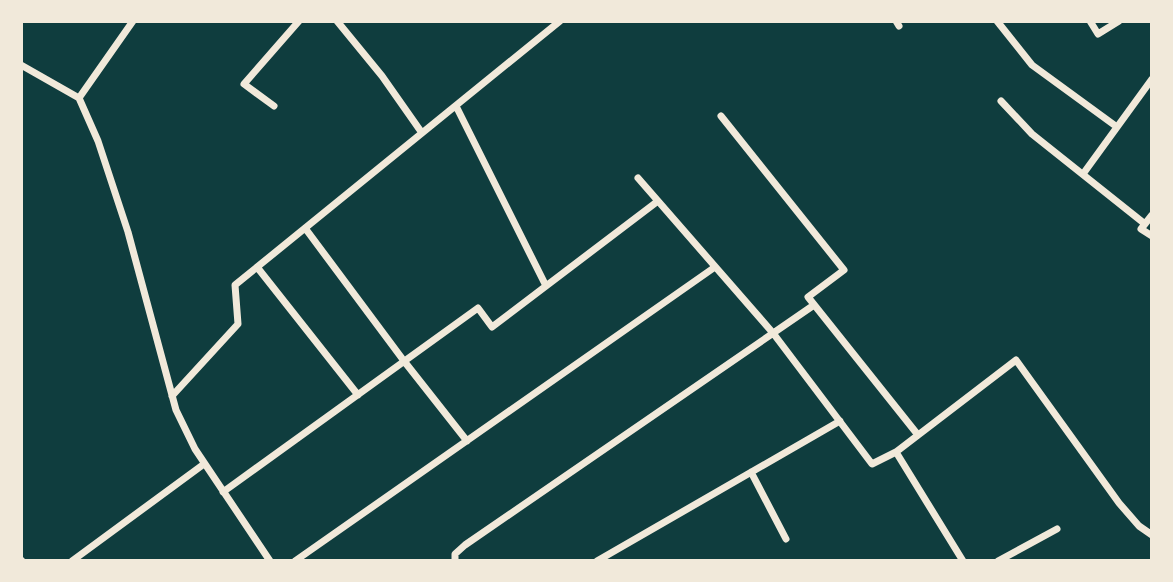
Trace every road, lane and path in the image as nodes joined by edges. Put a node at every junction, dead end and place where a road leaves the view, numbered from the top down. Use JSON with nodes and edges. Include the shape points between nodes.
{"nodes":[{"id":1,"x":133,"y":21,"type":"edge"},
{"id":2,"x":299,"y":21,"type":"edge"},
{"id":3,"x":337,"y":21,"type":"edge"},
{"id":4,"x":560,"y":21,"type":"edge"},
{"id":5,"x":997,"y":21,"type":"edge"},
{"id":6,"x":1090,"y":21,"type":"edge"},
{"id":7,"x":1119,"y":21,"type":"edge"},
{"id":8,"x":21,"y":65,"type":"edge"},
{"id":9,"x":1152,"y":79,"type":"edge"},
{"id":10,"x":79,"y":98,"type":"junction"},
{"id":11,"x":1001,"y":101,"type":"dead end"},
{"id":12,"x":274,"y":106,"type":"dead end"},
{"id":13,"x":456,"y":106,"type":"junction"},
{"id":14,"x":721,"y":116,"type":"dead end"},
{"id":15,"x":1117,"y":127,"type":"junction"},
{"id":16,"x":422,"y":133,"type":"junction"},
{"id":17,"x":1083,"y":174,"type":"junction"},
{"id":18,"x":638,"y":178,"type":"dead end"},
{"id":19,"x":658,"y":201,"type":"junction"},
{"id":20,"x":1152,"y":215,"type":"edge"},
{"id":21,"x":1145,"y":223,"type":"junction"},
{"id":22,"x":305,"y":228,"type":"junction"},
{"id":23,"x":1152,"y":236,"type":"edge"},
{"id":24,"x":257,"y":267,"type":"junction"},
{"id":25,"x":715,"y":267,"type":"junction"},
{"id":26,"x":546,"y":286,"type":"junction"},
{"id":27,"x":814,"y":304,"type":"junction"},
{"id":28,"x":773,"y":333,"type":"junction"},
{"id":29,"x":404,"y":361,"type":"junction"},
{"id":30,"x":358,"y":395,"type":"junction"},
{"id":31,"x":172,"y":396,"type":"junction"},
{"id":32,"x":840,"y":421,"type":"junction"},
{"id":33,"x":918,"y":435,"type":"junction"},
{"id":34,"x":467,"y":441,"type":"junction"},
{"id":35,"x":896,"y":452,"type":"junction"},
{"id":36,"x":204,"y":464,"type":"junction"},
{"id":37,"x":751,"y":472,"type":"junction"},
{"id":38,"x":223,"y":492,"type":"junction"},
{"id":39,"x":1057,"y":529,"type":"dead end"},
{"id":40,"x":1152,"y":535,"type":"edge"},
{"id":41,"x":786,"y":538,"type":"dead end"},
{"id":42,"x":81,"y":553,"type":"junction"},
{"id":43,"x":72,"y":561,"type":"edge"},
{"id":44,"x":86,"y":561,"type":"edge"},
{"id":45,"x":270,"y":561,"type":"edge"},
{"id":46,"x":295,"y":561,"type":"edge"},
{"id":47,"x":455,"y":561,"type":"edge"},
{"id":48,"x":597,"y":561,"type":"edge"},
{"id":49,"x":963,"y":561,"type":"edge"},
{"id":50,"x":998,"y":561,"type":"edge"}],
"edges":[{"from":1,"to":10,"type":"street"},
{"from":2,"to":12,"type":"street","via":[[244,84]]},
{"from":3,"to":16,"type":"street"},
{"from":4,"to":13,"type":"street"},
{"from":5,"to":15,"type":"street","via":[[1032,65]]},
{"from":6,"to":7,"type":"street","via":[[1098,34]]},
{"from":8,"to":10,"type":"street"},
{"from":9,"to":15,"type":"street"},
{"from":10,"to":31,"type":"street","via":[[128,232]]},
{"from":11,"to":17,"type":"street","via":[[1032,134]]},
{"from":13,"to":16,"type":"street"},
{"from":13,"to":26,"type":"street"},
{"from":14,"to":27,"type":"street","via":[[844,270],[808,297]]},
{"from":15,"to":17,"type":"street"},
{"from":16,"to":22,"type":"street"},
{"from":17,"to":21,"type":"street"},
{"from":18,"to":19,"type":"street"},
{"from":19,"to":25,"type":"street"},
{"from":19,"to":26,"type":"street"},
{"from":20,"to":21,"type":"street"},
{"from":21,"to":23,"type":"street","via":[[1141,229]]},
{"from":22,"to":24,"type":"street"},
{"from":22,"to":29,"type":"street"},
{"from":24,"to":30,"type":"street"},
{"from":24,"to":31,"type":"street","via":[[235,285],[238,324]]},
{"from":25,"to":28,"type":"street"},
{"from":25,"to":34,"type":"street"},
{"from":26,"to":29,"type":"street","via":[[492,327],[478,308]]},
{"from":27,"to":28,"type":"street"},
{"from":27,"to":33,"type":"street"},
{"from":28,"to":32,"type":"street"},
{"from":28,"to":47,"type":"street","via":[[465,545],[454,554]]},
{"from":29,"to":30,"type":"street"},
{"from":29,"to":34,"type":"street"},
{"from":30,"to":38,"type":"street"},
{"from":31,"to":36,"type":"street"},
{"from":32,"to":35,"type":"street","via":[[872,464]]},
{"from":32,"to":37,"type":"street"},
{"from":33,"to":35,"type":"street"},
{"from":33,"to":40,"type":"street","via":[[1016,360],[1119,503]]},
{"from":34,"to":46,"type":"street"},
{"from":35,"to":49,"type":"street"},
{"from":36,"to":38,"type":"street"},
{"from":36,"to":42,"type":"street"},
{"from":37,"to":41,"type":"street"},
{"from":37,"to":48,"type":"street"},
{"from":38,"to":45,"type":"street"},
{"from":39,"to":50,"type":"street"},
{"from":42,"to":43,"type":"street"},
{"from":42,"to":44,"type":"street"}]}
